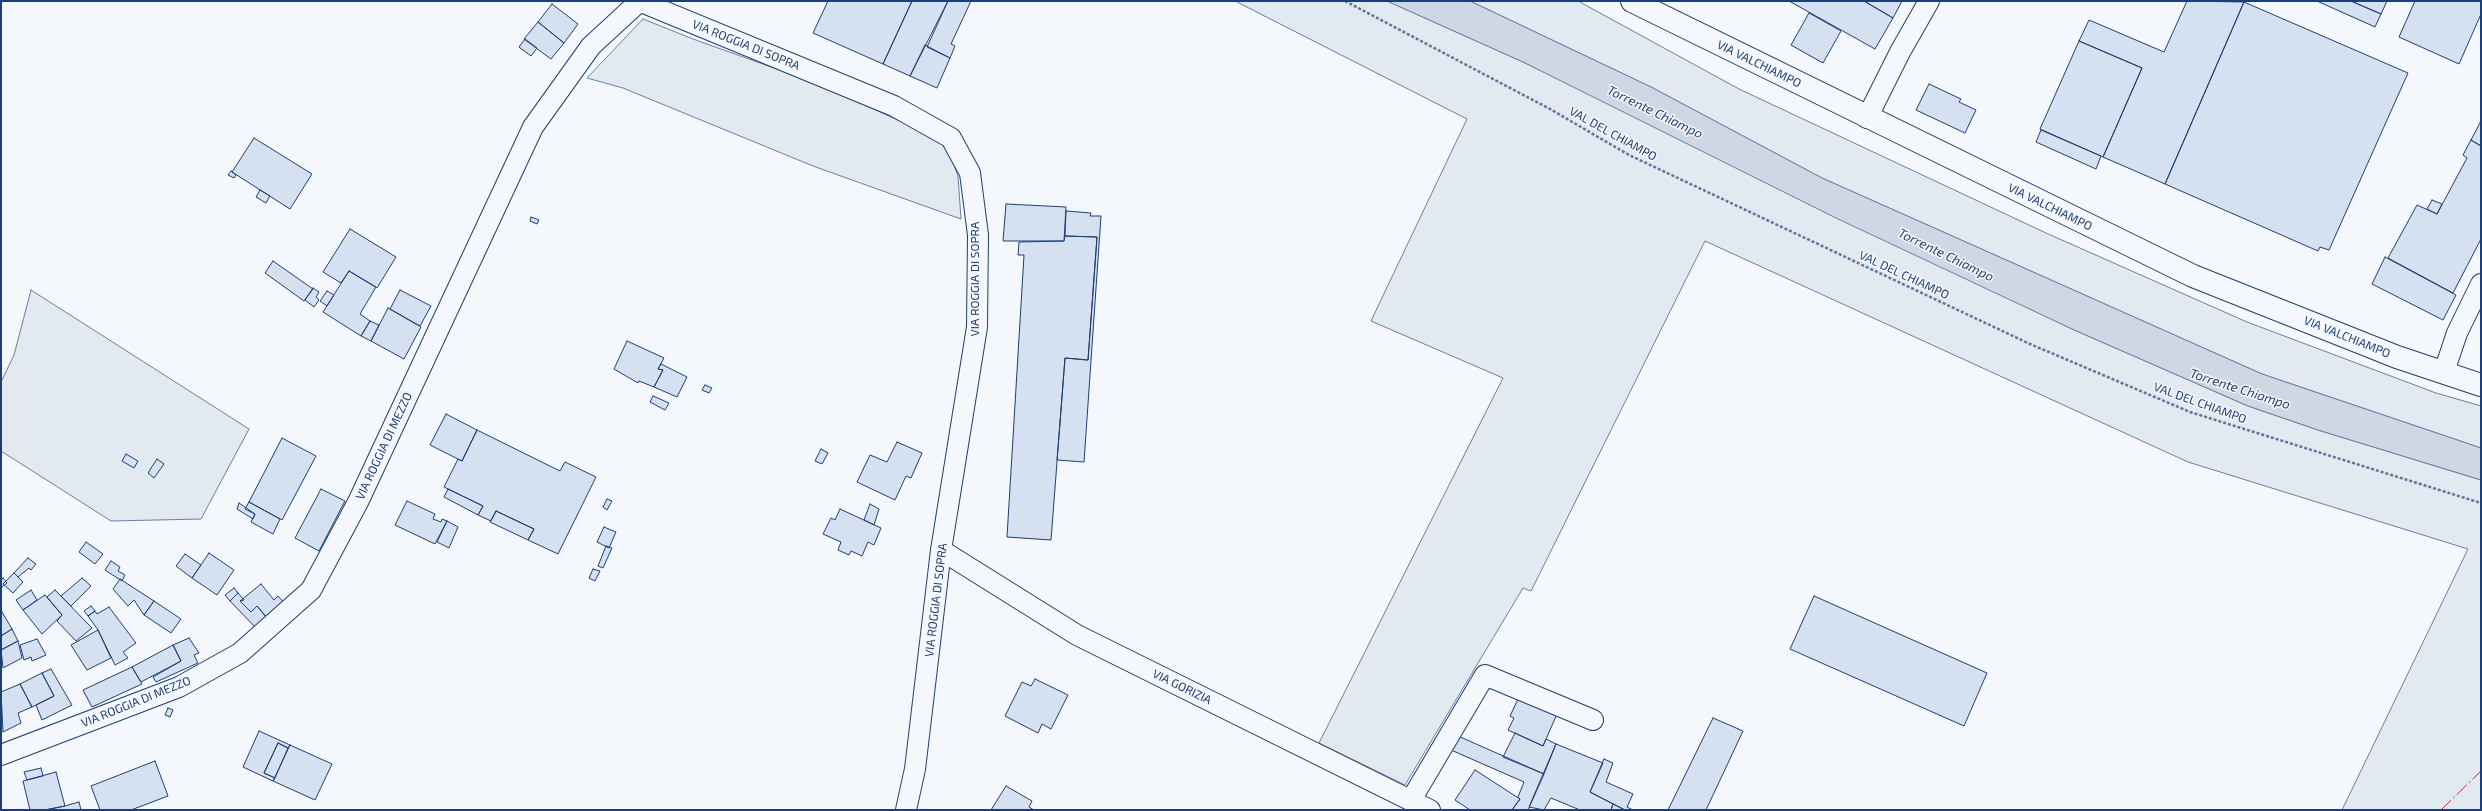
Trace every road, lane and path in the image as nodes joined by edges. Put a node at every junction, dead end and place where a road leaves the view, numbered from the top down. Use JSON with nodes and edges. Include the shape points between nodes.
{"nodes":[{"id":1,"x":639,"y":1,"type":"edge"},
{"id":2,"x":1345,"y":1,"type":"edge"},
{"id":3,"x":1632,"y":1,"type":"edge"},
{"id":4,"x":1929,"y":1,"type":"edge"},
{"id":5,"x":1867,"y":118,"type":"junction"},
{"id":6,"x":2481,"y":284,"type":"edge"},
{"id":7,"x":2444,"y":372,"type":"junction"},
{"id":8,"x":2481,"y":384,"type":"edge"},
{"id":9,"x":2481,"y":503,"type":"edge"},
{"id":10,"x":941,"y":550,"type":"junction"},
{"id":11,"x":1593,"y":720,"type":"dead end"},
{"id":12,"x":1,"y":755,"type":"edge"},
{"id":13,"x":1411,"y":800,"type":"junction"},
{"id":14,"x":906,"y":810,"type":"edge"},
{"id":15,"x":1430,"y":810,"type":"edge"}],
"edges":[{"from":1,"to":10,"type":"street","name":"VIA ROGGIA DI SOPRA","via":[[894,106],[951,138],[970,173],[978,236],[978,327]]},
{"from":1,"to":12,"type":"street","name":"VIA ROGGIA DI MEZZO","via":[[591,46],[534,127],[358,502],[311,590],[240,653],[179,687]]},
{"from":2,"to":9,"type":"path","name":"VAL DEL CHIAMPO","via":[[1550,109],[1629,155],[2030,344],[2190,412]]},
{"from":3,"to":5,"type":"main road","name":"VIA VALCHIAMPO"},
{"from":4,"to":5,"type":"street"},
{"from":5,"to":7,"type":"main road","name":"VIA VALCHIAMPO","via":[[2193,276],[2390,354]]},
{"from":6,"to":7,"type":"street","via":[[2457,333]]},
{"from":7,"to":8,"type":"main road","name":"VIA VALCHIAMPO"},
{"from":10,"to":13,"type":"street","name":"VIA GORIZIA","via":[[1077,635]]},
{"from":10,"to":14,"type":"street","name":"VIA ROGGIA DI SOPRA","via":[[915,769]]},
{"from":11,"to":13,"type":"street","via":[[1485,675]]},
{"from":13,"to":15,"type":"street","name":"VIA GORIZIA"}]}
